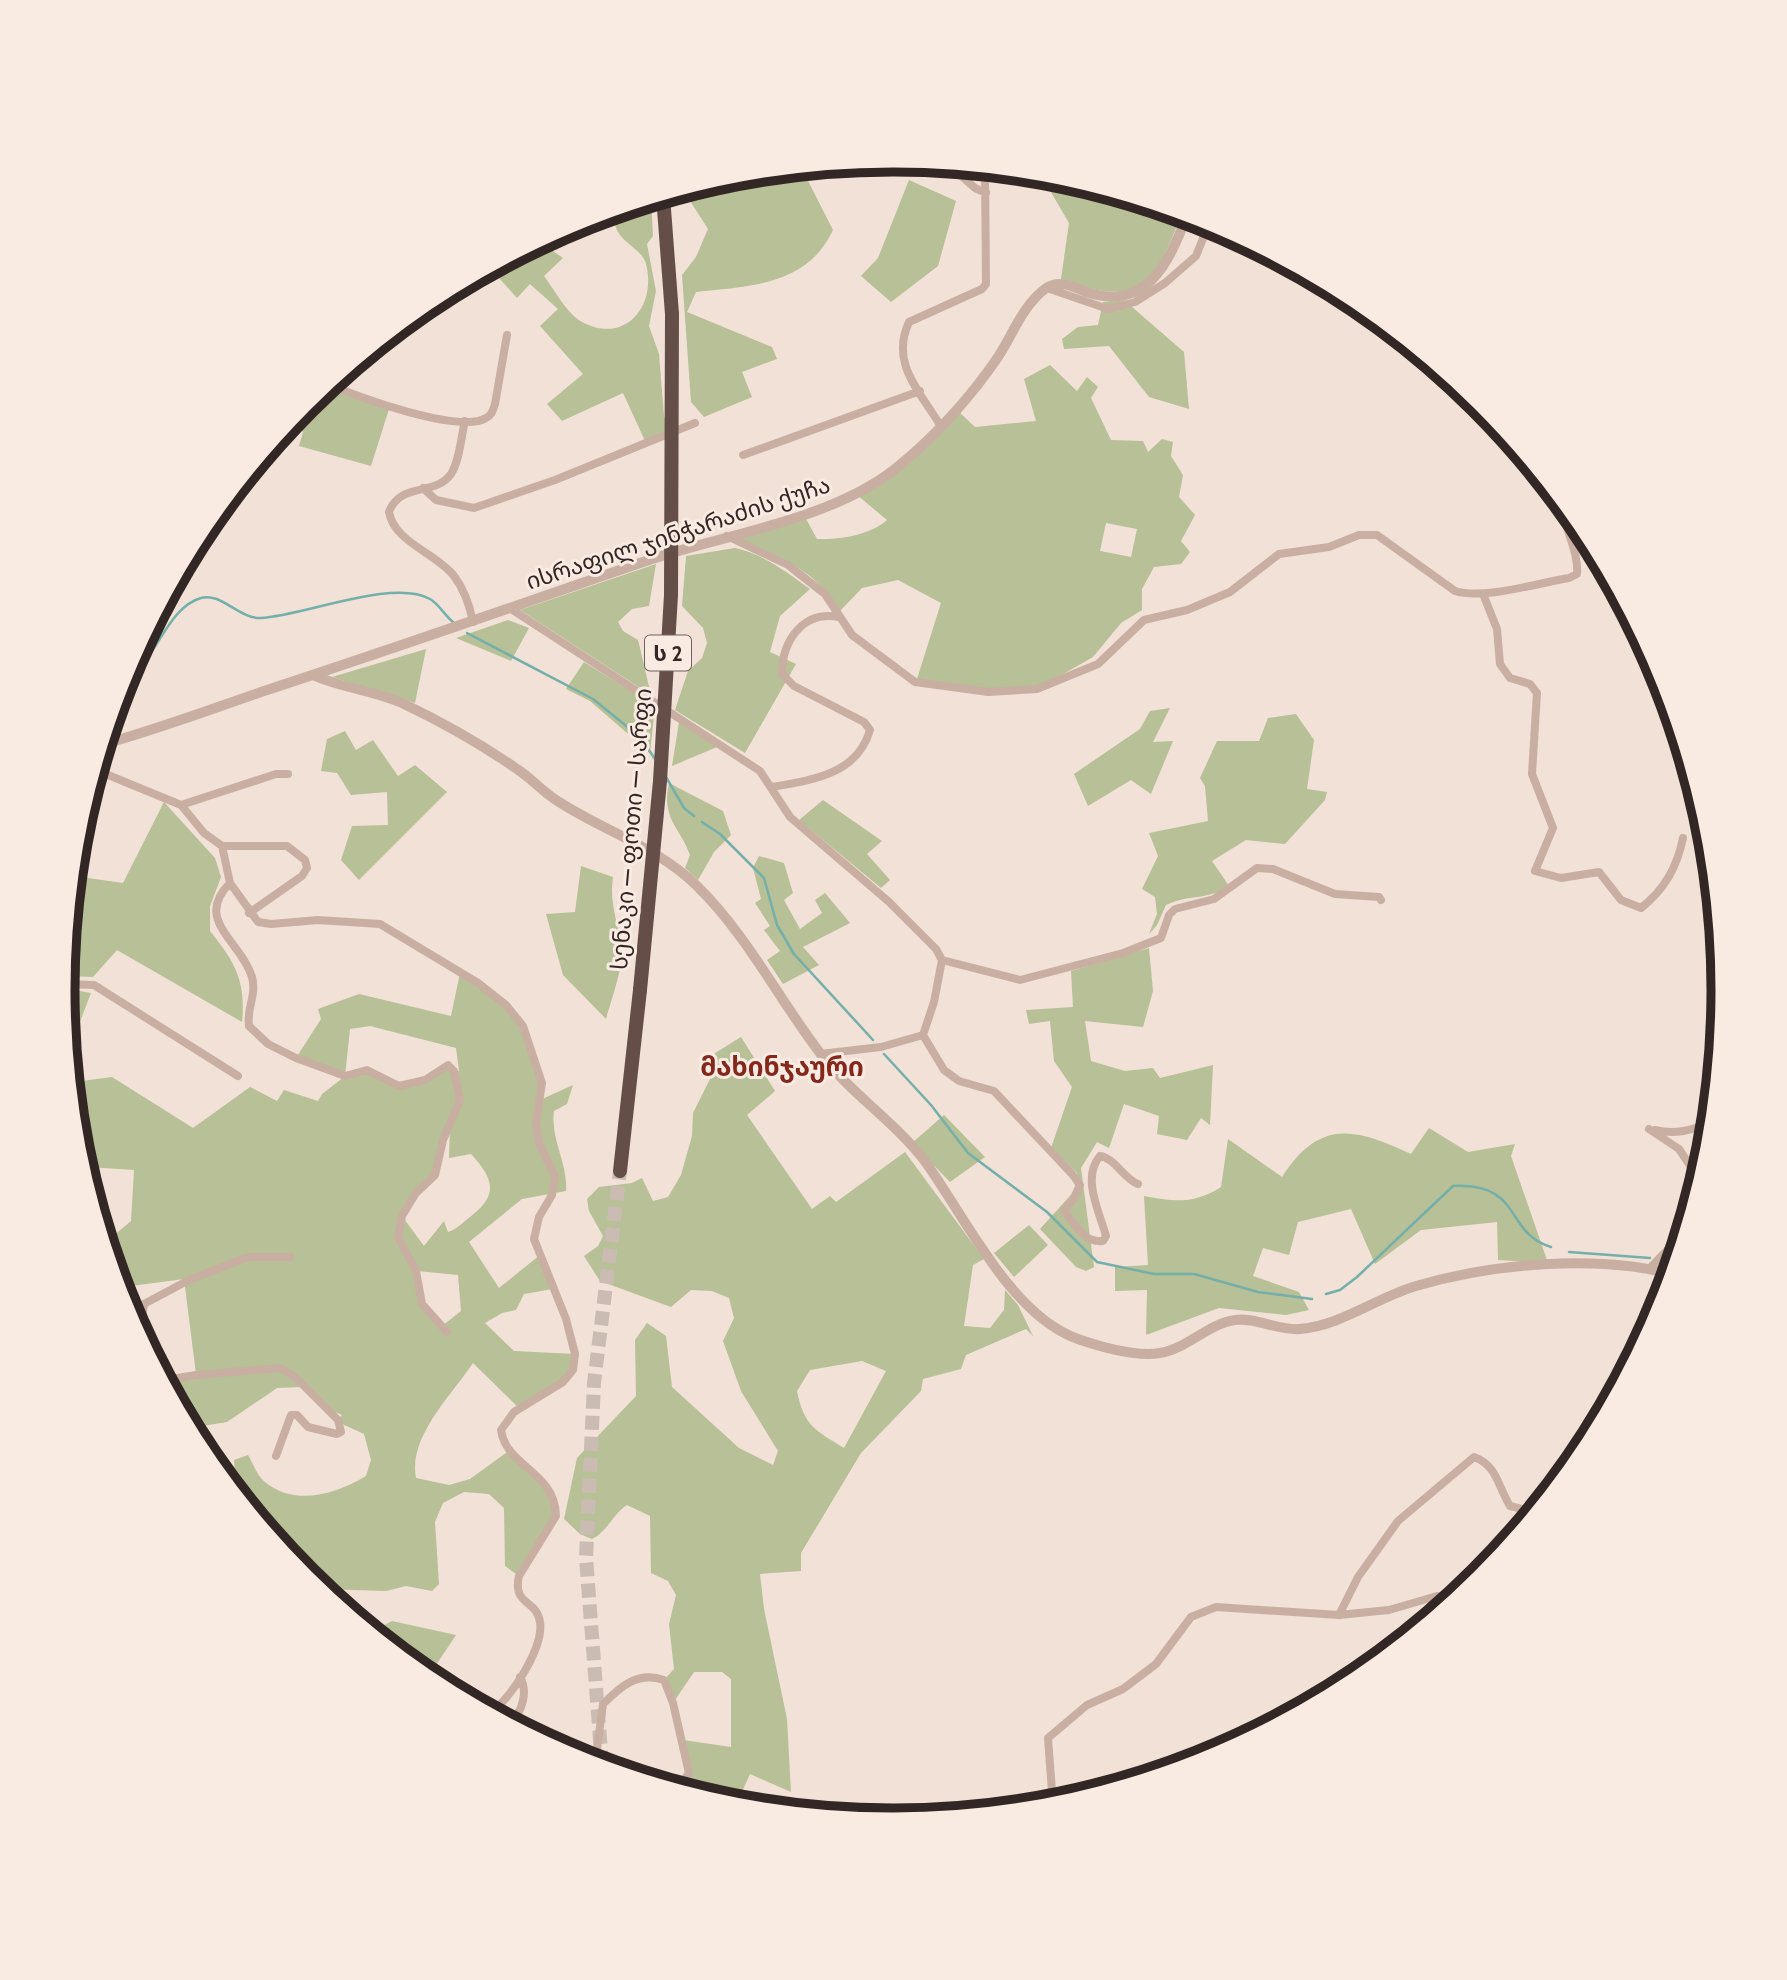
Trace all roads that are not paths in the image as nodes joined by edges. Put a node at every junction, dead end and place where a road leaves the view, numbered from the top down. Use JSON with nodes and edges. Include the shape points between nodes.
{"nodes":[{"id":1,"x":963,"y":175,"type":"edge"},
{"id":2,"x":985,"y":178,"type":"edge"},
{"id":3,"x":986,"y":193,"type":"junction"},
{"id":4,"x":664,"y":205,"type":"edge"},
{"id":5,"x":1183,"y":225,"type":"edge"},
{"id":6,"x":1205,"y":233,"type":"edge"},
{"id":7,"x":1047,"y":288,"type":"junction"},
{"id":8,"x":507,"y":335,"type":"dead end"},
{"id":9,"x":340,"y":388,"type":"edge"},
{"id":10,"x":920,"y":391,"type":"junction"},
{"id":11,"x":465,"y":421,"type":"junction"},
{"id":12,"x":695,"y":424,"type":"dead end"},
{"id":13,"x":940,"y":425,"type":"junction"},
{"id":14,"x":743,"y":455,"type":"dead end"},
{"id":15,"x":423,"y":488,"type":"junction"},
{"id":16,"x":1563,"y":520,"type":"edge"},
{"id":17,"x":727,"y":536,"type":"junction"},
{"id":18,"x":1483,"y":594,"type":"junction"},
{"id":19,"x":510,"y":609,"type":"junction"},
{"id":20,"x":839,"y":617,"type":"junction"},
{"id":21,"x":473,"y":622,"type":"junction"},
{"id":22,"x":315,"y":676,"type":"junction"},
{"id":23,"x":115,"y":741,"type":"edge"},
{"id":24,"x":104,"y":773,"type":"edge"},
{"id":25,"x":288,"y":774,"type":"dead end"},
{"id":26,"x":772,"y":787,"type":"junction"},
{"id":27,"x":181,"y":805,"type":"junction"},
{"id":28,"x":1683,"y":838,"type":"dead end"},
{"id":29,"x":222,"y":846,"type":"junction"},
{"id":30,"x":230,"y":883,"type":"junction"},
{"id":31,"x":1381,"y":900,"type":"dead end"},
{"id":32,"x":249,"y":913,"type":"junction"},
{"id":33,"x":942,"y":960,"type":"junction"},
{"id":34,"x":75,"y":984,"type":"edge"},
{"id":35,"x":923,"y":1035,"type":"junction"},
{"id":36,"x":820,"y":1054,"type":"junction"},
{"id":37,"x":238,"y":1076,"type":"dead end"},
{"id":38,"x":1700,"y":1126,"type":"edge"},
{"id":39,"x":1692,"y":1168,"type":"edge"},
{"id":40,"x":620,"y":1171,"type":"tunnel mouth"},
{"id":41,"x":1138,"y":1184,"type":"dead end"},
{"id":42,"x":1670,"y":1247,"type":"edge"},
{"id":43,"x":290,"y":1257,"type":"dead end"},
{"id":44,"x":1649,"y":1269,"type":"junction"},
{"id":45,"x":1661,"y":1272,"type":"edge"},
{"id":46,"x":143,"y":1313,"type":"edge"},
{"id":47,"x":447,"y":1332,"type":"dead end"},
{"id":48,"x":174,"y":1378,"type":"edge"},
{"id":49,"x":276,"y":1456,"type":"dead end"},
{"id":50,"x":1525,"y":1510,"type":"edge"},
{"id":51,"x":1442,"y":1597,"type":"edge"},
{"id":52,"x":1339,"y":1615,"type":"junction"},
{"id":53,"x":520,"y":1678,"type":"junction"},
{"id":54,"x":498,"y":1706,"type":"edge"},
{"id":55,"x":517,"y":1716,"type":"edge"},
{"id":56,"x":595,"y":1752,"type":"edge"},
{"id":57,"x":684,"y":1780,"type":"edge"},
{"id":58,"x":1052,"y":1793,"type":"edge"}],
"edges":[{"from":1,"to":3,"type":"street"},
{"from":2,"to":3,"type":"street"},
{"from":3,"to":10,"type":"street","via":[[986,284],[909,322],[902,337],[901,358]]},
{"from":4,"to":40,"type":"highway","name":"სენაკი — ფოთი — სარფი","number":"ს 2","bridge":true,"via":[[672,314],[671,594],[660,781]]},
{"from":5,"to":7,"type":"street","via":[[1155,279],[1139,291],[1106,298],[1061,283]]},
{"from":6,"to":7,"type":"street","via":[[1196,256],[1135,302],[1108,309]]},
{"from":7,"to":13,"type":"street","name":"ისრაფილ ჯინჭარაძის ქუჩა","via":[[1034,299],[982,380]]},
{"from":8,"to":11,"type":"street","via":[[492,414],[484,420]]},
{"from":9,"to":11,"type":"street","via":[[435,419]]},
{"from":10,"to":13,"type":"street"},
{"from":10,"to":14,"type":"street"},
{"from":11,"to":15,"type":"street","via":[[451,474]]},
{"from":12,"to":15,"type":"street","via":[[474,509],[436,500]]},
{"from":13,"to":17,"type":"street","name":"ისრაფილ ჯინჭარაძის ქუჩა","via":[[894,470],[851,494],[816,510]]},
{"from":15,"to":21,"type":"street","via":[[392,504],[391,523],[455,577]]},
{"from":16,"to":18,"type":"street","via":[[1578,562],[1577,574]]},
{"from":17,"to":19,"type":"street","name":"ისრაფილ ჯინჭარაძის ქუჩა"},
{"from":17,"to":20,"type":"street","via":[[788,565],[825,594]]},
{"from":18,"to":20,"type":"street","via":[[1455,592],[1377,535],[1359,535],[1329,547],[1279,554],[1230,592],[1187,610],[1144,620],[1098,664],[1037,689],[988,692],[915,682],[852,635]]},
{"from":18,"to":28,"type":"street","via":[[1497,629],[1500,664],[1510,678],[1530,684],[1536,693],[1532,774],[1553,828],[1535,871],[1560,878],[1599,872],[1621,900],[1641,908],[1658,894],[1677,863]]},
{"from":19,"to":21,"type":"street","name":"ისრაფილ ჯინჭარაძის ქუჩა"},
{"from":19,"to":26,"type":"street","via":[[724,746],[760,771]]},
{"from":20,"to":26,"type":"street","via":[[799,626],[789,637],[782,674],[794,686],[864,722],[870,730],[867,739],[838,771]]},
{"from":21,"to":22,"type":"street","name":"ისრაფილ ჯინჭარაძის ქუჩა"},
{"from":22,"to":23,"type":"street","name":"ისრაფილ ჯინჭარაძის ქუჩა"},
{"from":22,"to":36,"type":"street","via":[[395,701],[440,721],[518,769],[555,799],[638,845],[694,883],[730,922]]},
{"from":24,"to":27,"type":"street"},
{"from":25,"to":27,"type":"street"},
{"from":26,"to":33,"type":"street","via":[[790,817],[888,901]]},
{"from":27,"to":29,"type":"street","via":[[204,833]]},
{"from":29,"to":30,"type":"street"},
{"from":29,"to":32,"type":"street","via":[[287,846],[305,860],[302,876]]},
{"from":30,"to":32,"type":"street"},
{"from":30,"to":47,"type":"street","via":[[214,911],[253,980],[249,1026],[268,1044],[345,1076],[367,1070],[399,1086],[425,1080],[448,1065],[454,1071],[460,1100],[435,1175],[416,1193],[402,1216],[398,1237],[416,1271],[422,1304]]},
{"from":31,"to":33,"type":"street","via":[[1335,894],[1273,869],[1257,868],[1214,899],[1175,909],[1161,938],[1123,953],[1020,980]]},
{"from":32,"to":53,"type":"street","via":[[258,922],[271,924],[318,920],[380,924],[478,984],[523,1026],[542,1083],[536,1123],[539,1143],[555,1177],[534,1239],[575,1354],[573,1370],[563,1382],[514,1412],[501,1430],[510,1450],[544,1482],[556,1510],[517,1585],[519,1597],[541,1620],[540,1634]]},
{"from":33,"to":35,"type":"street"},
{"from":34,"to":37,"type":"street","via":[[94,985]]},
{"from":35,"to":36,"type":"street","via":[[881,1047]]},
{"from":35,"to":41,"type":"street","via":[[944,1070],[959,1081],[993,1091],[1072,1174],[1080,1185],[1064,1211],[1082,1235],[1093,1242],[1106,1236],[1094,1207],[1094,1163],[1100,1156]]},
{"from":36,"to":44,"type":"street","via":[[922,1157],[992,1264],[1047,1324],[1077,1339],[1124,1351],[1161,1353],[1217,1324],[1240,1319],[1301,1329],[1416,1286],[1518,1266]]},
{"from":38,"to":39,"type":"street","via":[[1669,1133],[1649,1129],[1678,1149]]},
{"from":42,"to":44,"type":"street"},
{"from":43,"to":46,"type":"street","via":[[248,1257],[163,1293],[144,1304]]},
{"from":44,"to":45,"type":"street"},
{"from":48,"to":49,"type":"street","via":[[280,1368],[295,1377],[338,1420],[341,1432],[308,1427],[291,1415]]},
{"from":50,"to":52,"type":"street","via":[[1510,1506],[1486,1461],[1474,1457],[1398,1521],[1358,1577]]},
{"from":51,"to":52,"type":"street","via":[[1389,1610]]},
{"from":52,"to":58,"type":"street","via":[[1216,1607],[1191,1617],[1156,1664],[1124,1689],[1087,1705],[1048,1738]]},
{"from":53,"to":54,"type":"street","via":[[511,1696]]},
{"from":53,"to":55,"type":"street","via":[[524,1698]]},
{"from":56,"to":57,"type":"street","via":[[603,1704],[632,1680],[651,1675],[664,1680],[683,1740],[690,1773]]}]}
